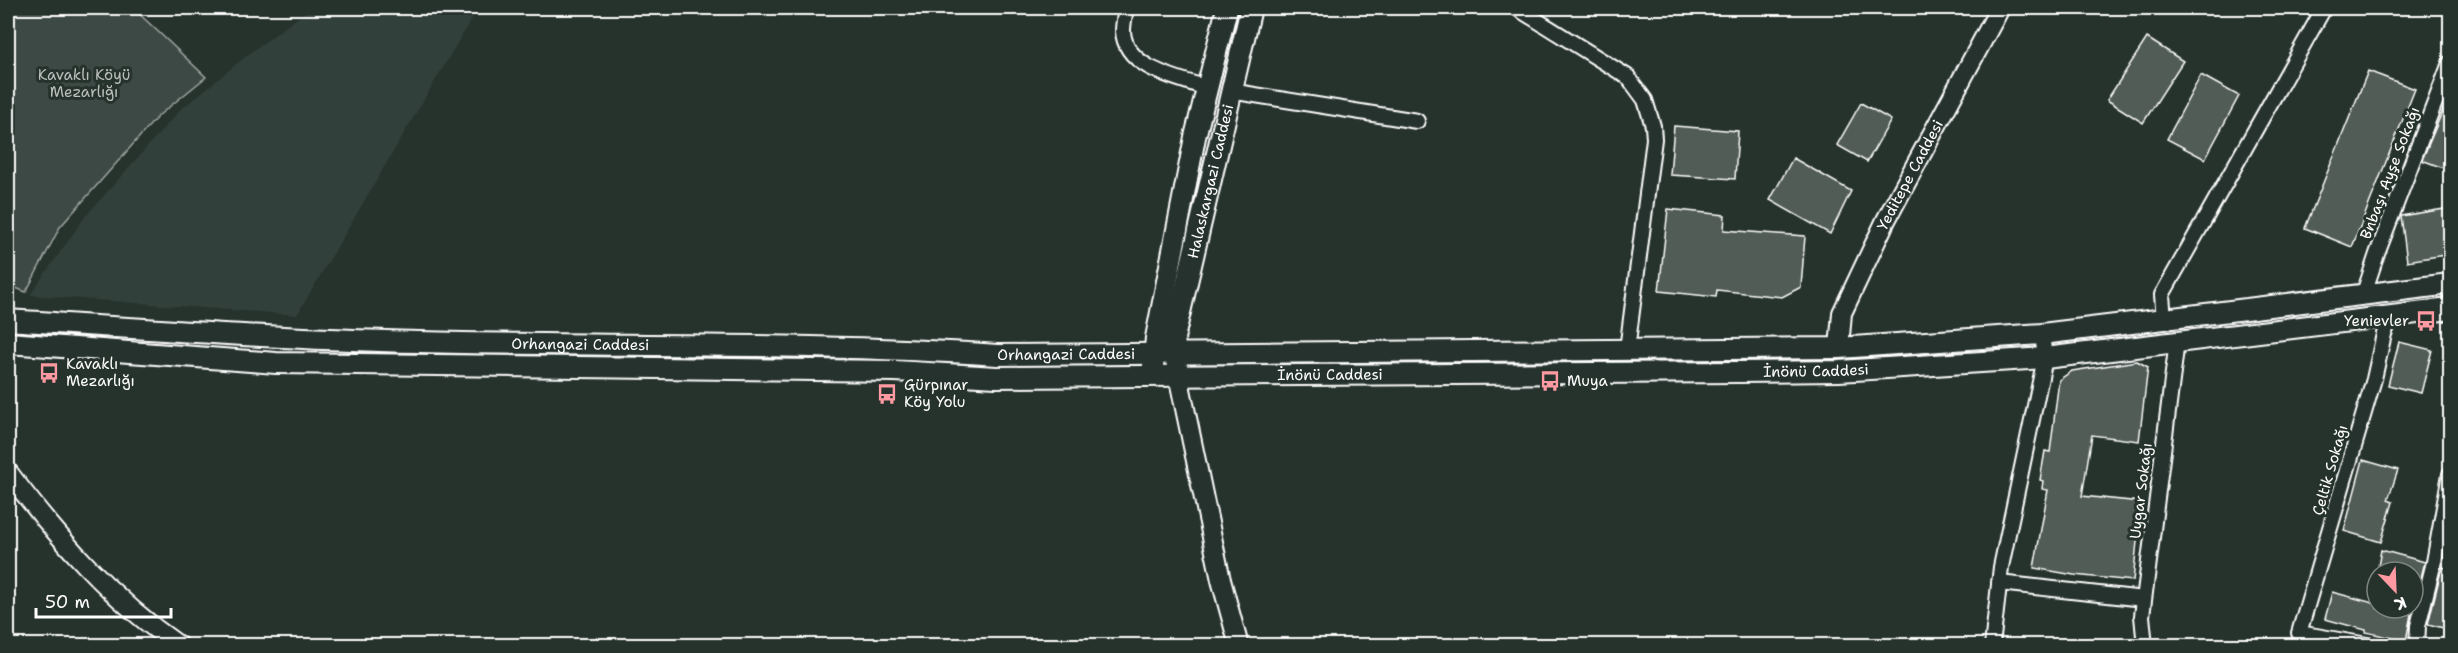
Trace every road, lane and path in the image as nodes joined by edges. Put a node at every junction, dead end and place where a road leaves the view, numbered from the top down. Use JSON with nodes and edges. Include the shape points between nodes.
{"nodes":[{"id":1,"x":1126,"y":8,"type":"edge"},
{"id":2,"x":1227,"y":8,"type":"edge"},
{"id":3,"x":1251,"y":8,"type":"edge"},
{"id":4,"x":1517,"y":8,"type":"edge"},
{"id":5,"x":2000,"y":8,"type":"edge"},
{"id":6,"x":2324,"y":8,"type":"edge"},
{"id":7,"x":2451,"y":63,"type":"edge"},
{"id":8,"x":1207,"y":88,"type":"junction"},
{"id":9,"x":1230,"y":92,"type":"junction"},
{"id":10,"x":1417,"y":121,"type":"dead end"},
{"id":11,"x":2451,"y":284,"type":"edge"},
{"id":12,"x":2390,"y":291,"type":"junction"},
{"id":13,"x":2363,"y":296,"type":"junction"},
{"id":14,"x":2451,"y":309,"type":"edge"},
{"id":15,"x":2391,"y":316,"type":"junction"},
{"id":16,"x":2164,"y":319,"type":"junction"},
{"id":17,"x":8,"y":320,"type":"edge"},
{"id":18,"x":2042,"y":334,"type":"junction"},
{"id":19,"x":257,"y":336,"type":"junction"},
{"id":20,"x":2176,"y":341,"type":"junction"},
{"id":21,"x":462,"y":343,"type":"junction"},
{"id":22,"x":8,"y":344,"type":"edge"},
{"id":23,"x":1918,"y":344,"type":"junction"},
{"id":24,"x":731,"y":346,"type":"junction"},
{"id":25,"x":818,"y":347,"type":"junction"},
{"id":26,"x":900,"y":348,"type":"junction"},
{"id":27,"x":1839,"y":348,"type":"junction"},
{"id":28,"x":1740,"y":349,"type":"junction"},
{"id":29,"x":1460,"y":350,"type":"junction"},
{"id":30,"x":1627,"y":350,"type":"junction"},
{"id":31,"x":1153,"y":354,"type":"junction"},
{"id":32,"x":1175,"y":354,"type":"junction"},
{"id":33,"x":998,"y":355,"type":"junction"},
{"id":34,"x":2045,"y":358,"type":"junction"},
{"id":35,"x":252,"y":362,"type":"junction"},
{"id":36,"x":463,"y":366,"type":"junction"},
{"id":37,"x":1918,"y":366,"type":"junction"},
{"id":38,"x":726,"y":369,"type":"junction"},
{"id":39,"x":814,"y":370,"type":"junction"},
{"id":40,"x":895,"y":371,"type":"junction"},
{"id":41,"x":1625,"y":372,"type":"junction"},
{"id":42,"x":1739,"y":372,"type":"junction"},
{"id":43,"x":1461,"y":374,"type":"junction"},
{"id":44,"x":1178,"y":375,"type":"junction"},
{"id":45,"x":1153,"y":376,"type":"junction"},
{"id":46,"x":996,"y":377,"type":"junction"},
{"id":47,"x":8,"y":472,"type":"edge"},
{"id":48,"x":2451,"y":474,"type":"edge"},
{"id":49,"x":1999,"y":583,"type":"junction"},
{"id":50,"x":2145,"y":599,"type":"junction"},
{"id":51,"x":1236,"y":640,"type":"edge"},
{"id":52,"x":2336,"y":643,"type":"edge"},
{"id":53,"x":179,"y":645,"type":"edge"},
{"id":54,"x":1992,"y":645,"type":"edge"},
{"id":55,"x":2145,"y":645,"type":"edge"},
{"id":56,"x":2373,"y":645,"type":"edge"},
{"id":57,"x":2417,"y":645,"type":"edge"}],
"edges":[{"from":1,"to":8,"type":"street","via":[[1123,32],[1137,60]]},
{"from":2,"to":8,"type":"main road"},
{"from":3,"to":9,"type":"main road","name":"Halaskargazi Caddesi"},
{"from":4,"to":30,"type":"street","via":[[1628,76],[1650,113],[1654,139]]},
{"from":5,"to":27,"type":"street","name":"Yeditepe Caddesi","via":[[1886,220],[1842,313]]},
{"from":6,"to":16,"type":"street","via":[[2162,295]]},
{"from":7,"to":13,"type":"street","name":"Bnbaşı Ayşe Sokağı"},
{"from":8,"to":9,"type":"main road"},
{"from":8,"to":31,"type":"main road"},
{"from":9,"to":10,"type":"street"},
{"from":9,"to":32,"type":"main road","name":"Halaskargazi Caddesi","via":[[1174,338]]},
{"from":11,"to":12,"type":"main road","name":"Orhangazi Caddesi"},
{"from":12,"to":13,"type":"main road","name":"Orhangazi Caddesi"},
{"from":12,"to":15,"type":"main road"},
{"from":13,"to":16,"type":"main road","name":"Orhangazi Caddesi"},
{"from":14,"to":15,"type":"main road","name":"İnönü Caddesi"},
{"from":15,"to":20,"type":"main road","name":"İnönü Caddesi"},
{"from":15,"to":52,"type":"street","name":"Çeltik Sokağı","via":[[2299,633]]},
{"from":16,"to":18,"type":"main road","name":"Orhangazi Caddesi"},
{"from":17,"to":19,"type":"main road","name":"Orhangazi Caddesi"},
{"from":18,"to":23,"type":"main road","name":"Orhangazi Caddesi"},
{"from":18,"to":34,"type":"street"},
{"from":19,"to":21,"type":"main road","name":"Orhangazi Caddesi"},
{"from":19,"to":35,"type":"main road"},
{"from":20,"to":34,"type":"main road","name":"İnönü Caddesi"},
{"from":20,"to":50,"type":"street","name":"Uygar Sokağı"},
{"from":21,"to":24,"type":"main road","name":"Orhangazi Caddesi"},
{"from":21,"to":36,"type":"main road"},
{"from":22,"to":35,"type":"main road","name":"Orhangazi Caddesi"},
{"from":23,"to":27,"type":"main road","name":"Orhangazi Caddesi"},
{"from":23,"to":37,"type":"main road"},
{"from":24,"to":25,"type":"main road","name":"Orhangazi Caddesi"},
{"from":24,"to":38,"type":"main road"},
{"from":25,"to":26,"type":"main road","name":"Orhangazi Caddesi"},
{"from":25,"to":39,"type":"main road"},
{"from":26,"to":33,"type":"main road","name":"Orhangazi Caddesi"},
{"from":26,"to":40,"type":"main road"},
{"from":27,"to":28,"type":"main road","name":"Orhangazi Caddesi"},
{"from":28,"to":30,"type":"main road","name":"Orhangazi Caddesi"},
{"from":28,"to":42,"type":"main road"},
{"from":29,"to":30,"type":"main road","name":"Orhangazi Caddesi"},
{"from":29,"to":32,"type":"main road","name":"Orhangazi Caddesi"},
{"from":29,"to":43,"type":"main road"},
{"from":30,"to":41,"type":"main road"},
{"from":31,"to":32,"type":"main road","name":"Orhangazi Caddesi"},
{"from":31,"to":33,"type":"main road","name":"Orhangazi Caddesi"},
{"from":31,"to":45,"type":"main road"},
{"from":32,"to":44,"type":"main road","name":"Halaskargazi Caddesi"},
{"from":33,"to":46,"type":"main road"},
{"from":34,"to":37,"type":"main road","name":"İnönü Caddesi"},
{"from":34,"to":49,"type":"street"},
{"from":35,"to":36,"type":"main road","name":"Orhangazi Caddesi"},
{"from":36,"to":38,"type":"main road","name":"Orhangazi Caddesi"},
{"from":37,"to":42,"type":"main road","name":"İnönü Caddesi"},
{"from":38,"to":39,"type":"main road","name":"Orhangazi Caddesi"},
{"from":39,"to":40,"type":"main road","name":"Orhangazi Caddesi"},
{"from":40,"to":46,"type":"main road","name":"Orhangazi Caddesi"},
{"from":41,"to":42,"type":"main road","name":"İnönü Caddesi"},
{"from":41,"to":43,"type":"main road","name":"İnönü Caddesi"},
{"from":43,"to":44,"type":"main road","name":"İnönü Caddesi"},
{"from":44,"to":45,"type":"main road","name":"İnönü Caddesi"},
{"from":44,"to":51,"type":"street"},
{"from":45,"to":46,"type":"main road","name":"Orhangazi Caddesi"},
{"from":47,"to":53,"type":"street","via":[[36,509],[120,600]]},
{"from":48,"to":57,"type":"street"},
{"from":49,"to":50,"type":"street"},
{"from":49,"to":54,"type":"street"},
{"from":50,"to":55,"type":"street","name":"Uygar Sokağı"},
{"from":52,"to":56,"type":"street"}]}
